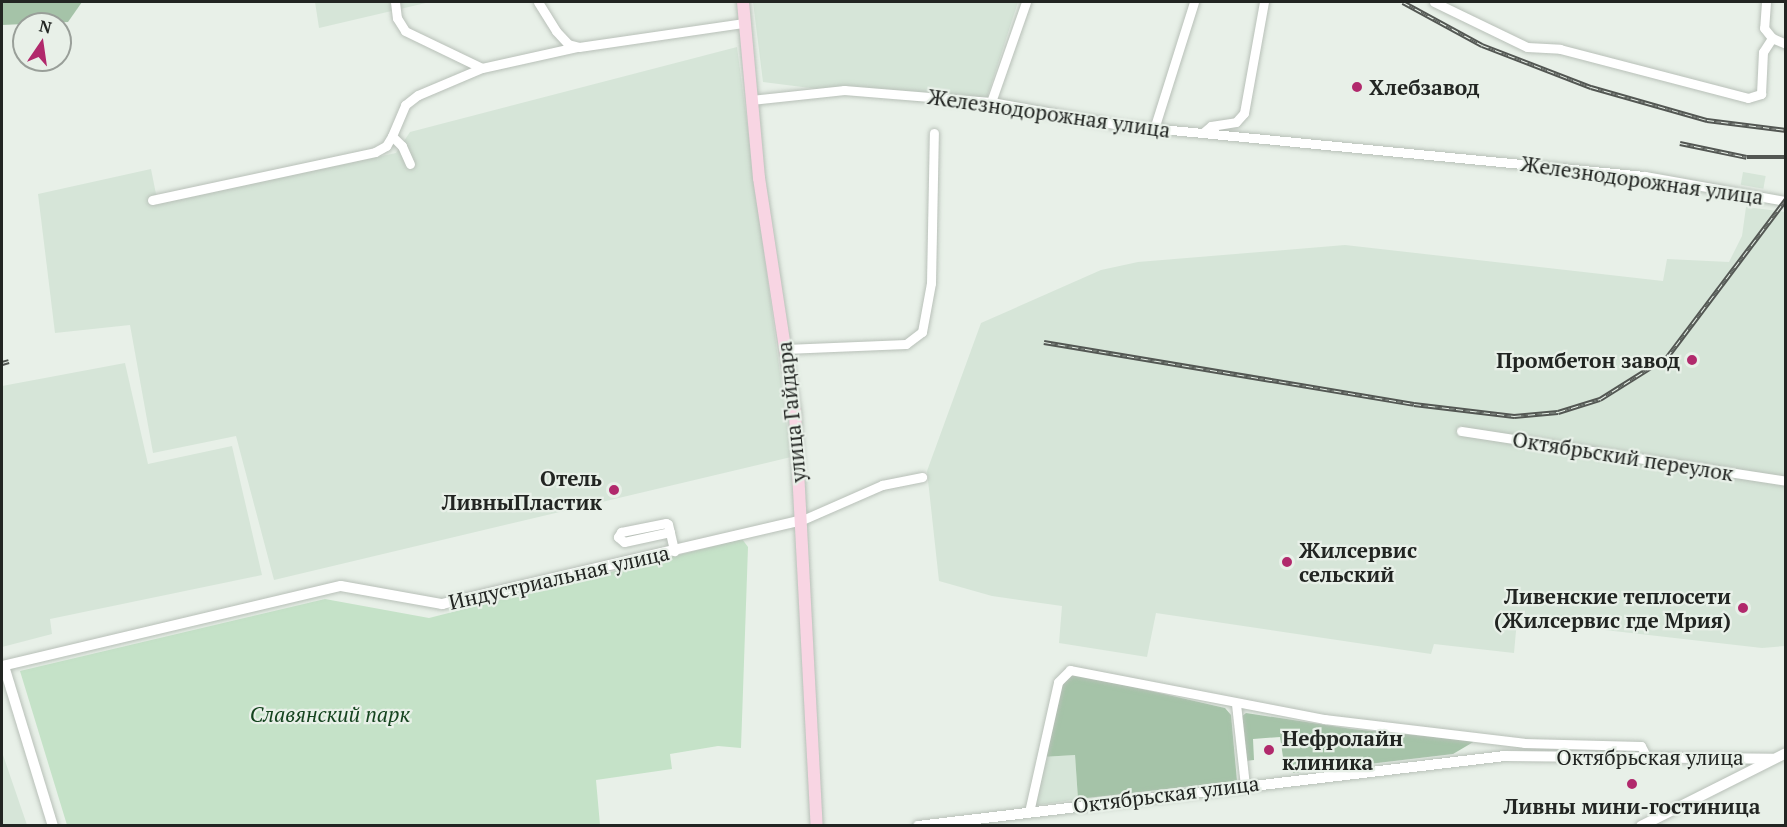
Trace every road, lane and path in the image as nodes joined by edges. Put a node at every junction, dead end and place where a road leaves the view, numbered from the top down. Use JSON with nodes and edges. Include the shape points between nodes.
{"nodes":[{"id":1,"x":395,"y":2,"type":"edge"},
{"id":2,"x":538,"y":2,"type":"edge"},
{"id":3,"x":743,"y":2,"type":"edge"},
{"id":4,"x":1026,"y":2,"type":"edge"},
{"id":5,"x":1194,"y":2,"type":"edge"},
{"id":6,"x":1264,"y":2,"type":"edge"},
{"id":7,"x":1434,"y":2,"type":"edge"},
{"id":8,"x":1766,"y":2,"type":"edge"},
{"id":9,"x":744,"y":22,"type":"junction"},
{"id":10,"x":1772,"y":38,"type":"junction"},
{"id":11,"x":1785,"y":44,"type":"edge"},
{"id":12,"x":579,"y":47,"type":"junction"},
{"id":13,"x":482,"y":68,"type":"junction"},
{"id":14,"x":751,"y":100,"type":"junction"},
{"id":15,"x":991,"y":102,"type":"junction"},
{"id":16,"x":1154,"y":129,"type":"junction"},
{"id":17,"x":1204,"y":132,"type":"junction"},
{"id":18,"x":934,"y":133,"type":"dead end"},
{"id":19,"x":392,"y":136,"type":"junction"},
{"id":20,"x":410,"y":164,"type":"dead end"},
{"id":21,"x":152,"y":200,"type":"dead end"},
{"id":22,"x":1785,"y":201,"type":"edge"},
{"id":23,"x":785,"y":349,"type":"junction"},
{"id":24,"x":1461,"y":430,"type":"dead end"},
{"id":25,"x":922,"y":477,"type":"dead end"},
{"id":26,"x":1785,"y":481,"type":"edge"},
{"id":27,"x":800,"y":520,"type":"junction"},
{"id":28,"x":670,"y":532,"type":"junction"},
{"id":29,"x":674,"y":551,"type":"junction"},
{"id":30,"x":3,"y":666,"type":"edge"},
{"id":31,"x":1236,"y":704,"type":"junction"},
{"id":32,"x":1785,"y":753,"type":"edge"},
{"id":33,"x":1646,"y":756,"type":"junction"},
{"id":34,"x":1724,"y":756,"type":"junction"},
{"id":35,"x":1773,"y":759,"type":"junction"},
{"id":36,"x":1737,"y":778,"type":"junction"},
{"id":37,"x":1245,"y":785,"type":"junction"},
{"id":38,"x":1029,"y":812,"type":"junction"},
{"id":39,"x":53,"y":825,"type":"edge"},
{"id":40,"x":817,"y":825,"type":"edge"},
{"id":41,"x":918,"y":825,"type":"edge"},
{"id":42,"x":1641,"y":825,"type":"edge"}],
"edges":[{"from":1,"to":13,"type":"street","via":[[397,18],[405,31]]},
{"from":2,"to":12,"type":"street","via":[[556,31],[568,44]]},
{"from":3,"to":9,"type":"main road","name":"улица Гайдара"},
{"from":4,"to":15,"type":"street"},
{"from":5,"to":16,"type":"street"},
{"from":6,"to":17,"type":"street","via":[[1244,113],[1236,122],[1211,126]]},
{"from":7,"to":10,"type":"street","via":[[1527,47],[1560,49],[1748,98],[1761,93],[1763,52]]},
{"from":8,"to":10,"type":"street","via":[[1763,25]]},
{"from":9,"to":12,"type":"street"},
{"from":9,"to":14,"type":"main road","name":"улица Гайдара"},
{"from":10,"to":11,"type":"street"},
{"from":12,"to":13,"type":"street"},
{"from":13,"to":19,"type":"street","via":[[411,101],[399,115]]},
{"from":14,"to":15,"type":"street","name":"Железнодорожная улица","via":[[844,90]]},
{"from":14,"to":23,"type":"main road","name":"улица Гайдара"},
{"from":15,"to":16,"type":"street","name":"Железнодорожная улица"},
{"from":16,"to":17,"type":"street","name":"Железнодорожная улица"},
{"from":17,"to":22,"type":"street","name":"Железнодорожная улица","via":[[1645,176]]},
{"from":18,"to":23,"type":"street","via":[[931,283],[922,332],[906,344]]},
{"from":19,"to":20,"type":"street","via":[[402,146]]},
{"from":19,"to":21,"type":"street","via":[[386,146],[375,152]]},
{"from":23,"to":27,"type":"main road","name":"улица Гайдара","via":[[795,413]]},
{"from":24,"to":26,"type":"street","name":"Октябрьский переулок"},
{"from":25,"to":27,"type":"street","via":[[882,485]]},
{"from":27,"to":29,"type":"street","name":"Индустриальная улица"},
{"from":27,"to":40,"type":"main road","name":"улица Гайдара"},
{"from":28,"to":28,"type":"street","via":[[664,522],[621,532],[618,537],[624,542]]},
{"from":28,"to":29,"type":"street"},
{"from":29,"to":30,"type":"street","name":"Индустриальная улица","via":[[442,604],[340,586]]},
{"from":30,"to":39,"type":"street"},
{"from":31,"to":33,"type":"street","via":[[1524,742],[1641,746]]},
{"from":31,"to":37,"type":"street"},
{"from":31,"to":38,"type":"street","via":[[1077,669],[1063,673],[1044,735]]},
{"from":32,"to":35,"type":"street"},
{"from":33,"to":34,"type":"street","name":"Октябрьская улица"},
{"from":33,"to":37,"type":"street","name":"Октябрьская улица","via":[[1495,757]]},
{"from":34,"to":35,"type":"street","name":"Октябрьская улица"},
{"from":34,"to":36,"type":"street","via":[[1736,765]]},
{"from":35,"to":36,"type":"street"},
{"from":36,"to":42,"type":"street"},
{"from":37,"to":38,"type":"street","name":"Октябрьская улица"},
{"from":38,"to":41,"type":"street","name":"Октябрьская улица"}]}
